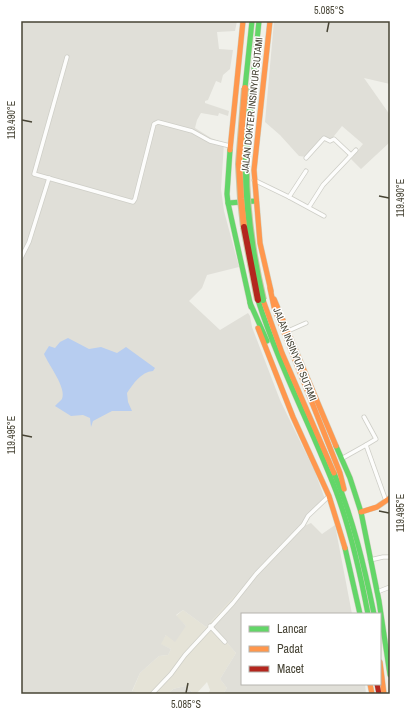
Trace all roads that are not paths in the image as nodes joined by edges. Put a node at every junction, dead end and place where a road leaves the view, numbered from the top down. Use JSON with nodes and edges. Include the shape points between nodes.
{"nodes":[{"id":1,"x":243,"y":21,"type":"edge"},
{"id":2,"x":252,"y":21,"type":"edge"},
{"id":3,"x":259,"y":21,"type":"edge"},
{"id":4,"x":270,"y":21,"type":"edge"},
{"id":5,"x":67,"y":57,"type":"dead end"},
{"id":6,"x":249,"y":88,"type":"junction"},
{"id":7,"x":230,"y":146,"type":"junction"},
{"id":8,"x":356,"y":150,"type":"dead end"},
{"id":9,"x":351,"y":155,"type":"junction"},
{"id":10,"x":306,"y":158,"type":"dead end"},
{"id":11,"x":306,"y":171,"type":"dead end"},
{"id":12,"x":48,"y":178,"type":"junction"},
{"id":13,"x":254,"y":180,"type":"junction"},
{"id":14,"x":289,"y":197,"type":"junction"},
{"id":15,"x":256,"y":201,"type":"junction"},
{"id":16,"x":228,"y":203,"type":"junction"},
{"id":17,"x":309,"y":207,"type":"junction"},
{"id":18,"x":324,"y":216,"type":"dead end"},
{"id":19,"x":21,"y":258,"type":"edge"},
{"id":20,"x":270,"y":288,"type":"junction"},
{"id":21,"x":260,"y":300,"type":"junction"},
{"id":22,"x":250,"y":303,"type":"junction"},
{"id":23,"x":306,"y":323,"type":"dead end"},
{"id":24,"x":288,"y":331,"type":"junction"},
{"id":25,"x":290,"y":387,"type":"junction"},
{"id":26,"x":364,"y":417,"type":"dead end"},
{"id":27,"x":366,"y":445,"type":"junction"},
{"id":28,"x":342,"y":459,"type":"junction"},
{"id":29,"x":329,"y":496,"type":"junction"},
{"id":30,"x":388,"y":500,"type":"edge"},
{"id":31,"x":348,"y":510,"type":"junction"},
{"id":32,"x":361,"y":512,"type":"junction"},
{"id":33,"x":390,"y":557,"type":"edge"},
{"id":34,"x":370,"y":560,"type":"junction"},
{"id":35,"x":390,"y":587,"type":"edge"},
{"id":36,"x":377,"y":592,"type":"junction"},
{"id":37,"x":360,"y":613,"type":"edge"},
{"id":38,"x":368,"y":613,"type":"edge"},
{"id":39,"x":374,"y":613,"type":"edge"},
{"id":40,"x":210,"y":626,"type":"junction"},
{"id":41,"x":225,"y":642,"type":"dead end"},
{"id":42,"x":388,"y":643,"type":"edge"},
{"id":43,"x":381,"y":670,"type":"edge"},
{"id":44,"x":390,"y":675,"type":"edge"},
{"id":45,"x":152,"y":694,"type":"edge"},
{"id":46,"x":384,"y":694,"type":"edge"}],
"edges":[{"from":1,"to":7,"type":"main road"},
{"from":2,"to":6,"type":"main road","name":"JALAN INSINYUR SUTAMI"},
{"from":3,"to":6,"type":"main road","name":"JALAN INSINYUR SUTAMI"},
{"from":4,"to":13,"type":"main road","name":"JALAN DOKTER INSINYUR SUTAMI"},
{"from":5,"to":12,"type":"street","via":[[34,174]]},
{"from":6,"to":21,"type":"main road","name":"JALAN INSINYUR SUTAMI","bridge":true,"via":[[246,197]]},
{"from":7,"to":12,"type":"street","via":[[210,141],[192,131],[158,122],[154,124],[133,202]]},
{"from":7,"to":16,"type":"main road"},
{"from":8,"to":9,"type":"street"},
{"from":9,"to":10,"type":"street","via":[[334,139],[330,142],[324,138]]},
{"from":9,"to":17,"type":"street","via":[[324,185]]},
{"from":11,"to":14,"type":"street"},
{"from":12,"to":19,"type":"street","via":[[29,242]]},
{"from":13,"to":14,"type":"street"},
{"from":13,"to":15,"type":"main road","name":"JALAN DOKTER INSINYUR SUTAMI"},
{"from":14,"to":17,"type":"street"},
{"from":15,"to":16,"type":"main road"},
{"from":15,"to":20,"type":"main road","name":"JALAN DOKTER INSINYUR SUTAMI","via":[[260,243]]},
{"from":16,"to":22,"type":"main road"},
{"from":17,"to":18,"type":"street"},
{"from":20,"to":24,"type":"main road"},
{"from":20,"to":31,"type":"main road","via":[[274,307],[340,473]]},
{"from":21,"to":25,"type":"main road","name":"JALAN INSINYUR SUTAMI","via":[[266,327]]},
{"from":21,"to":31,"type":"main road","name":"JALAN INSINYUR SUTAMI"},
{"from":22,"to":25,"type":"main road"},
{"from":22,"to":29,"type":"main road","via":[[293,417]]},
{"from":23,"to":24,"type":"street"},
{"from":24,"to":28,"type":"main road"},
{"from":25,"to":38,"type":"main road","name":"JALAN INSINYUR SUTAMI","via":[[329,474],[346,520]]},
{"from":26,"to":27,"type":"street","via":[[376,438]]},
{"from":27,"to":28,"type":"street"},
{"from":27,"to":30,"type":"street"},
{"from":28,"to":32,"type":"main road"},
{"from":29,"to":37,"type":"main road","via":[[345,545]]},
{"from":29,"to":40,"type":"street"},
{"from":30,"to":32,"type":"main road"},
{"from":31,"to":39,"type":"main road","name":"JALAN INSINYUR SUTAMI","via":[[365,569]]},
{"from":32,"to":34,"type":"main road"},
{"from":33,"to":34,"type":"street"},
{"from":34,"to":36,"type":"main road"},
{"from":35,"to":36,"type":"street"},
{"from":36,"to":42,"type":"main road"},
{"from":40,"to":41,"type":"street"},
{"from":40,"to":45,"type":"street"},
{"from":42,"to":44,"type":"main road"},
{"from":43,"to":46,"type":"main road"}]}
